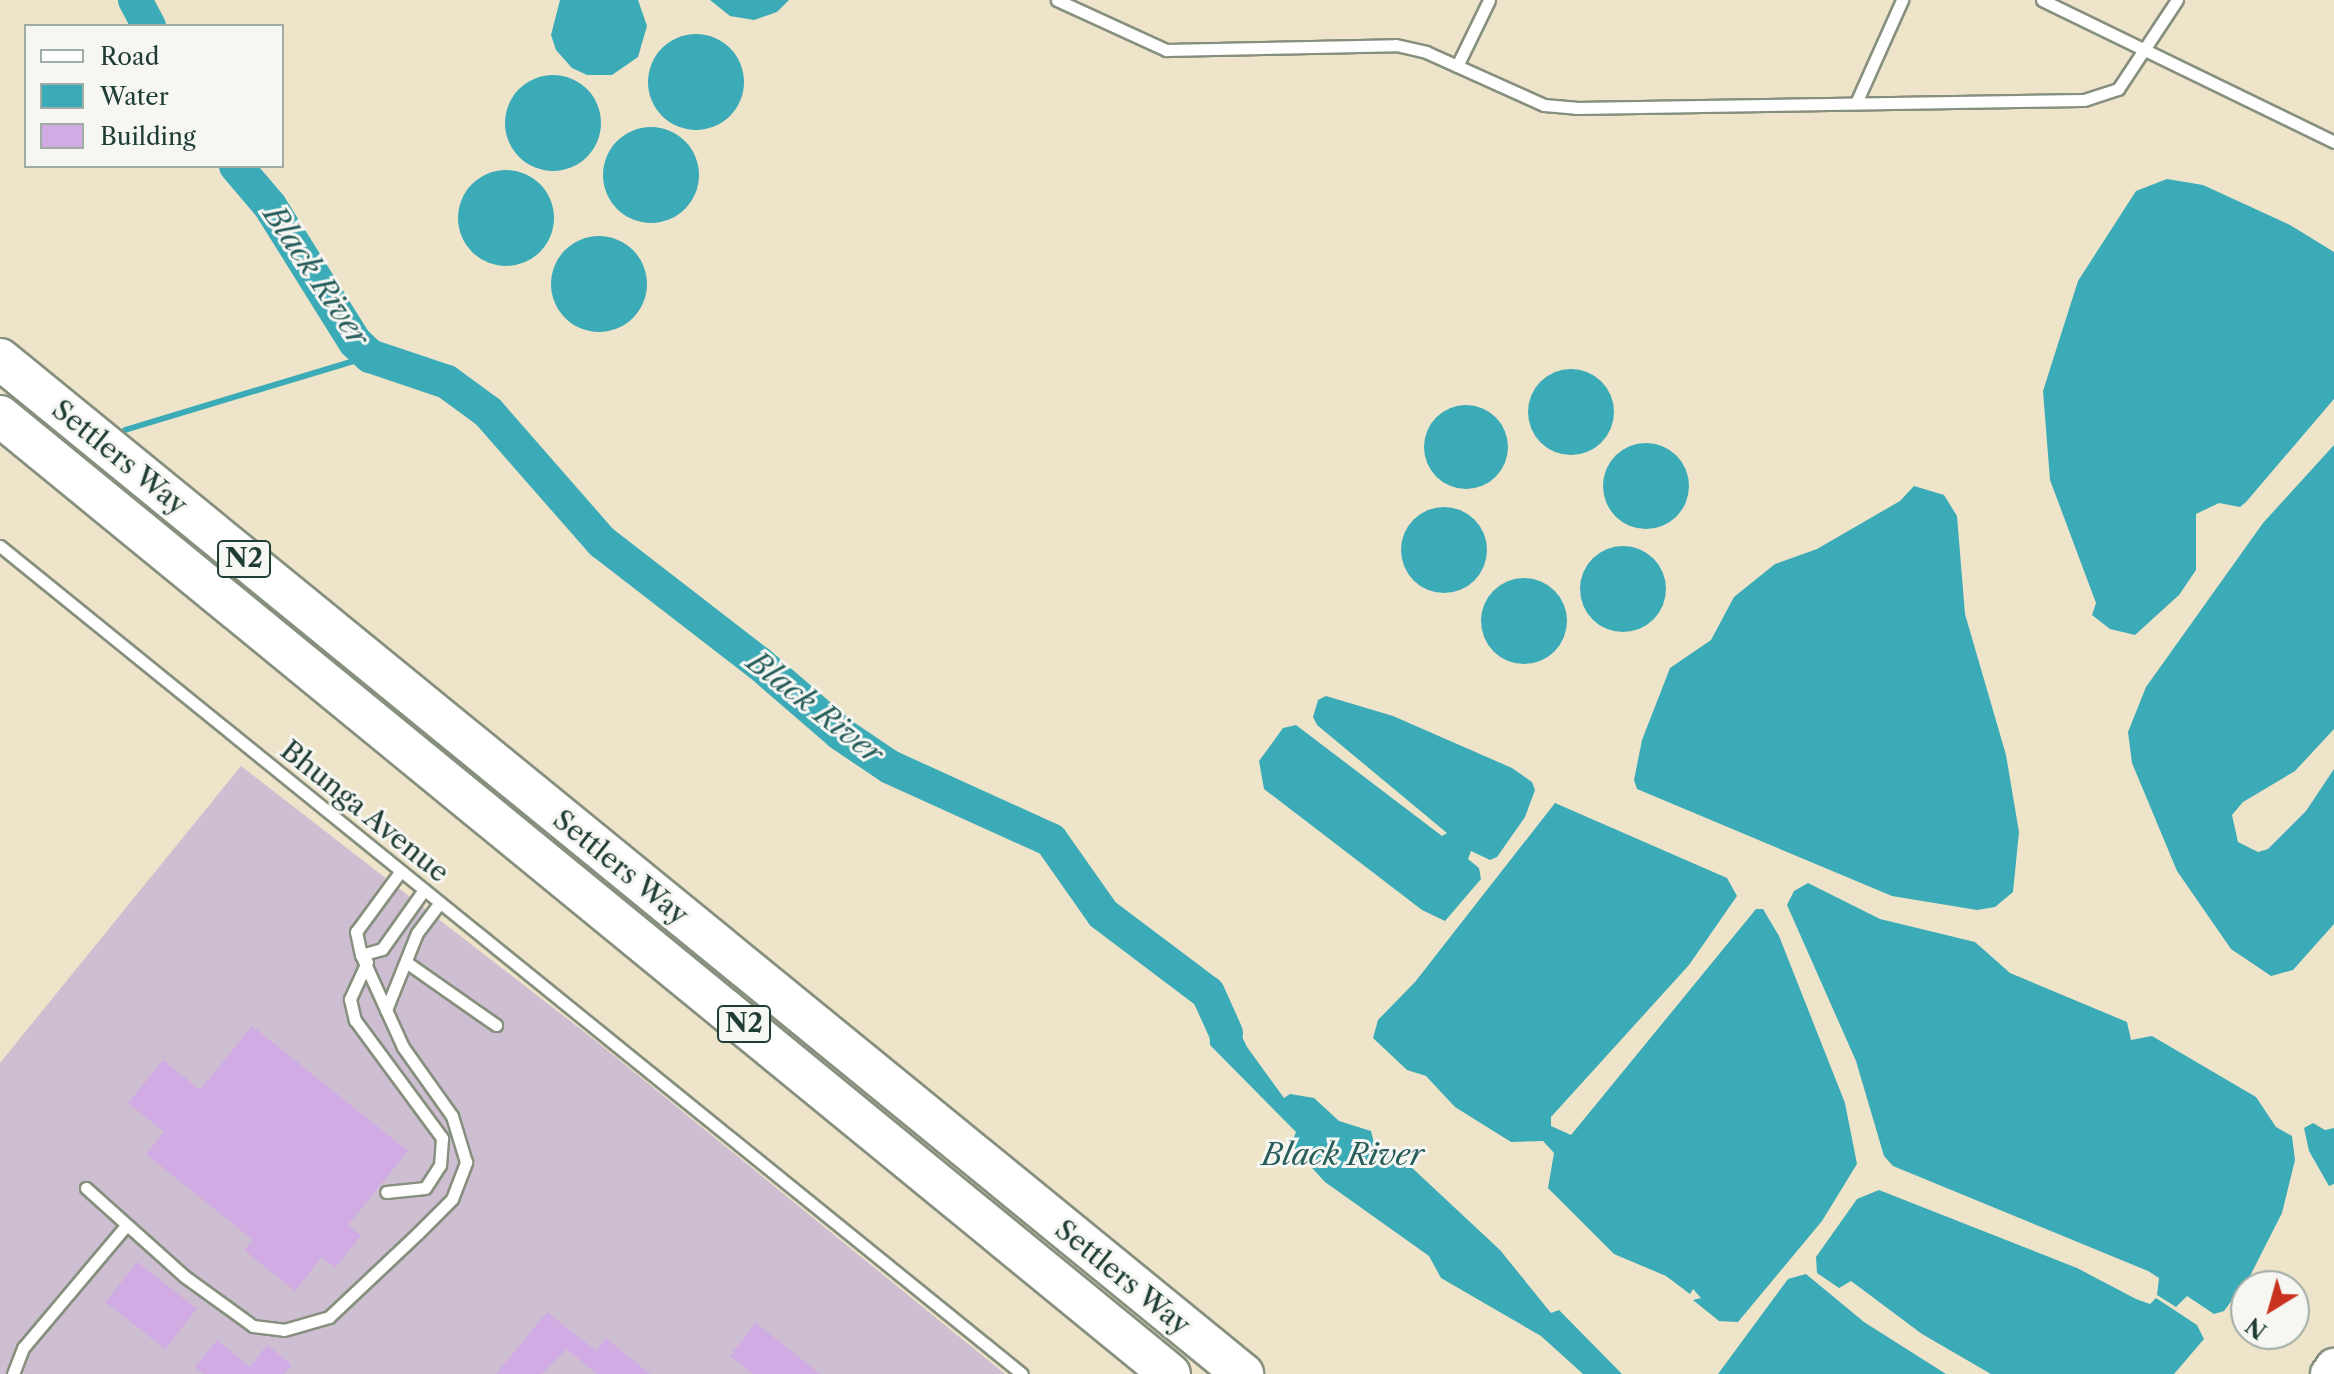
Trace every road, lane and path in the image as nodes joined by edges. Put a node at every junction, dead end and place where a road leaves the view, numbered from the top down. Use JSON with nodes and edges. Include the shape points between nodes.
{"nodes":[{"id":1,"x":1057,"y":0,"type":"edge"},
{"id":2,"x":1489,"y":0,"type":"edge"},
{"id":3,"x":1902,"y":0,"type":"edge"},
{"id":4,"x":2042,"y":0,"type":"edge"},
{"id":5,"x":2172,"y":2,"type":"edge"},
{"id":6,"x":2148,"y":51,"type":"junction"},
{"id":7,"x":1457,"y":66,"type":"junction"},
{"id":8,"x":1856,"y":103,"type":"junction"},
{"id":9,"x":2334,"y":142,"type":"edge"},
{"id":10,"x":0,"y":349,"type":"edge"},
{"id":11,"x":0,"y":359,"type":"edge"},
{"id":12,"x":40,"y":391,"type":"junction"},
{"id":13,"x":0,"y":416,"type":"edge"},
{"id":14,"x":0,"y":546,"type":"edge"},
{"id":15,"x":400,"y":872,"type":"junction"},
{"id":16,"x":424,"y":890,"type":"junction"},
{"id":17,"x":440,"y":903,"type":"junction"},
{"id":18,"x":364,"y":959,"type":"junction"},
{"id":19,"x":406,"y":962,"type":"junction"},
{"id":20,"x":386,"y":1010,"type":"junction"},
{"id":21,"x":496,"y":1025,"type":"dead end"},
{"id":22,"x":86,"y":1188,"type":"dead end"},
{"id":23,"x":386,"y":1192,"type":"dead end"},
{"id":24,"x":125,"y":1227,"type":"junction"},
{"id":25,"x":1186,"y":1329,"type":"junction"},
{"id":26,"x":2334,"y":1367,"type":"edge"},
{"id":27,"x":13,"y":1374,"type":"edge"},
{"id":28,"x":1022,"y":1374,"type":"edge"},
{"id":29,"x":1170,"y":1374,"type":"edge"},
{"id":30,"x":1243,"y":1374,"type":"edge"},
{"id":31,"x":1263,"y":1374,"type":"edge"},
{"id":32,"x":2329,"y":1374,"type":"edge"}],
"edges":[{"from":1,"to":7,"type":"lane","via":[[1166,50],[1396,45]]},
{"from":2,"to":7,"type":"lane"},
{"from":3,"to":8,"type":"lane"},
{"from":4,"to":6,"type":"lane"},
{"from":5,"to":6,"type":"lane"},
{"from":6,"to":8,"type":"lane","via":[[2118,89],[2084,100]]},
{"from":6,"to":9,"type":"lane"},
{"from":7,"to":8,"type":"lane","via":[[1560,108]]},
{"from":10,"to":12,"type":"highway"},
{"from":11,"to":12,"type":"highway","name":"Settlers Way","number":"N2"},
{"from":12,"to":25,"type":"highway","name":"Settlers Way","number":"N2"},
{"from":13,"to":29,"type":"highway","name":"Settlers Way","number":"N2"},
{"from":14,"to":15,"type":"lane","name":"Bhunga Avenue"},
{"from":15,"to":16,"type":"lane","name":"Bhunga Avenue"},
{"from":15,"to":18,"type":"lane","via":[[356,932]]},
{"from":16,"to":17,"type":"lane","name":"Bhunga Avenue"},
{"from":16,"to":18,"type":"lane","via":[[382,949]]},
{"from":17,"to":19,"type":"lane","via":[[417,933]]},
{"from":17,"to":28,"type":"lane","name":"Bhunga Avenue"},
{"from":18,"to":20,"type":"lane"},
{"from":18,"to":23,"type":"lane","via":[[350,999],[355,1020],[442,1138],[440,1165],[425,1188]]},
{"from":19,"to":20,"type":"lane"},
{"from":19,"to":21,"type":"lane"},
{"from":20,"to":24,"type":"lane","via":[[403,1047],[452,1116],[465,1147],[464,1177],[452,1199],[329,1317],[284,1330],[253,1326],[218,1304]]},
{"from":22,"to":24,"type":"lane"},
{"from":24,"to":27,"type":"lane","via":[[23,1348]]},
{"from":25,"to":30,"type":"highway","name":"Settlers Way","number":"N2"},
{"from":25,"to":31,"type":"highway"},
{"from":26,"to":32,"type":"main road"}]}
